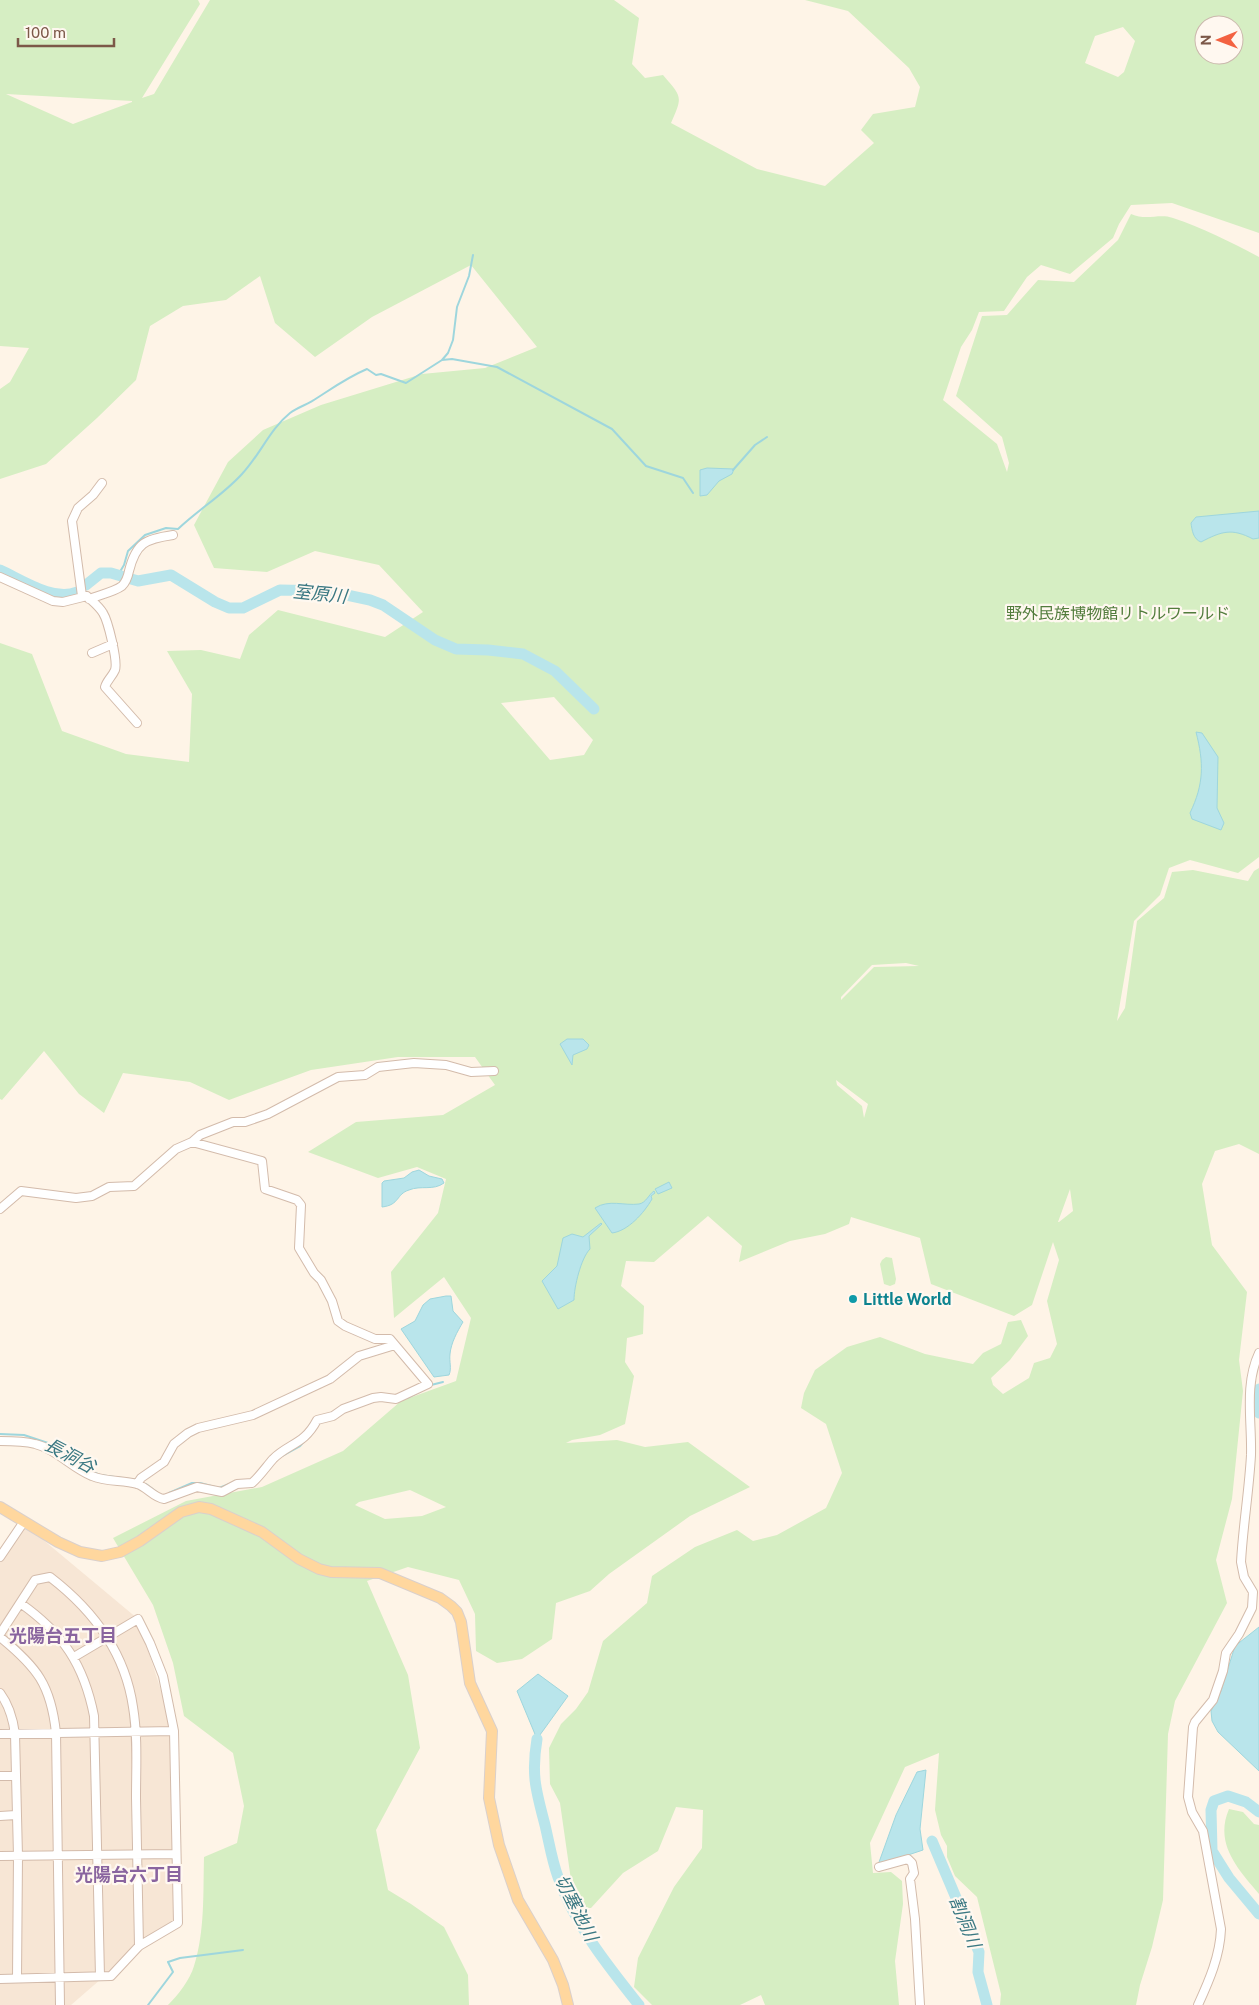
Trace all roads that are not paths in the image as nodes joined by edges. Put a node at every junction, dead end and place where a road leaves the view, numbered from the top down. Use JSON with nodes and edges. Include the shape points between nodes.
{"nodes":[{"id":1,"x":102,"y":483,"type":"dead end"},
{"id":2,"x":173,"y":535,"type":"dead end"},
{"id":3,"x":0,"y":576,"type":"edge"},
{"id":4,"x":86,"y":597,"type":"junction"},
{"id":5,"x":113,"y":644,"type":"junction"},
{"id":6,"x":92,"y":653,"type":"dead end"},
{"id":7,"x":137,"y":723,"type":"dead end"},
{"id":8,"x":494,"y":1071,"type":"dead end"},
{"id":9,"x":192,"y":1142,"type":"junction"},
{"id":10,"x":0,"y":1209,"type":"edge"},
{"id":11,"x":394,"y":1345,"type":"junction"},
{"id":12,"x":1259,"y":1353,"type":"edge"},
{"id":13,"x":0,"y":1441,"type":"edge"},
{"id":14,"x":139,"y":1481,"type":"junction"},
{"id":15,"x":0,"y":1507,"type":"edge"},
{"id":16,"x":23,"y":1523,"type":"junction"},
{"id":17,"x":0,"y":1557,"type":"edge"},
{"id":18,"x":20,"y":1603,"type":"junction"},
{"id":19,"x":0,"y":1635,"type":"edge"},
{"id":20,"x":109,"y":1637,"type":"junction"},
{"id":21,"x":74,"y":1657,"type":"junction"},
{"id":22,"x":0,"y":1693,"type":"edge"},
{"id":23,"x":174,"y":1731,"type":"junction"},
{"id":24,"x":135,"y":1732,"type":"junction"},
{"id":25,"x":56,"y":1733,"type":"junction"},
{"id":26,"x":95,"y":1733,"type":"junction"},
{"id":27,"x":0,"y":1734,"type":"edge"},
{"id":28,"x":15,"y":1734,"type":"junction"},
{"id":29,"x":0,"y":1776,"type":"edge"},
{"id":30,"x":15,"y":1776,"type":"junction"},
{"id":31,"x":16,"y":1815,"type":"junction"},
{"id":32,"x":0,"y":1816,"type":"edge"},
{"id":33,"x":138,"y":1854,"type":"junction"},
{"id":34,"x":176,"y":1854,"type":"junction"},
{"id":35,"x":57,"y":1855,"type":"junction"},
{"id":36,"x":98,"y":1855,"type":"junction"},
{"id":37,"x":0,"y":1856,"type":"edge"},
{"id":38,"x":18,"y":1856,"type":"junction"},
{"id":39,"x":880,"y":1867,"type":"dead end"},
{"id":40,"x":139,"y":1946,"type":"junction"},
{"id":41,"x":100,"y":1976,"type":"junction"},
{"id":42,"x":17,"y":1978,"type":"junction"},
{"id":43,"x":59,"y":1978,"type":"junction"},
{"id":44,"x":0,"y":1979,"type":"edge"},
{"id":45,"x":60,"y":2005,"type":"edge"},
{"id":46,"x":568,"y":2005,"type":"edge"},
{"id":47,"x":920,"y":2005,"type":"edge"},
{"id":48,"x":1198,"y":2005,"type":"edge"}],
"edges":[{"from":1,"to":4,"type":"street","via":[[78,508],[72,521]]},
{"from":2,"to":4,"type":"street","via":[[159,537],[137,549],[122,586]]},
{"from":3,"to":4,"type":"street","via":[[54,601]]},
{"from":4,"to":5,"type":"street","via":[[104,614]]},
{"from":5,"to":6,"type":"street"},
{"from":5,"to":7,"type":"street","via":[[115,670],[106,687]]},
{"from":8,"to":9,"type":"street","via":[[472,1072],[446,1065],[414,1063],[378,1067],[365,1075],[338,1077],[268,1114],[246,1122],[233,1122],[200,1135]]},
{"from":9,"to":10,"type":"street","via":[[176,1149],[134,1186],[109,1187],[92,1196],[76,1198],[21,1191]]},
{"from":9,"to":11,"type":"street","via":[[262,1161],[264,1189],[297,1200],[302,1205],[299,1248],[328,1294],[338,1320],[375,1339],[390,1339]]},
{"from":11,"to":14,"type":"street","via":[[359,1356],[330,1379],[252,1415],[188,1433],[174,1444],[164,1462]]},
{"from":11,"to":14,"type":"street","via":[[428,1384],[396,1399],[373,1398],[317,1420],[312,1430],[273,1459],[252,1483],[237,1484],[222,1492],[197,1487],[159,1499]]},
{"from":12,"to":48,"type":"street","via":[[1250,1392],[1251,1456],[1241,1562],[1244,1577],[1253,1592],[1252,1608],[1226,1653],[1213,1700],[1193,1727],[1188,1797],[1203,1831],[1221,1929],[1216,1960]]},
{"from":13,"to":14,"type":"street","via":[[46,1448],[94,1477]]},
{"from":15,"to":16,"type":"main road"},
{"from":16,"to":17,"type":"street"},
{"from":16,"to":46,"type":"main road","via":[[80,1552],[102,1556],[120,1552],[140,1541],[181,1512],[204,1508],[218,1511],[262,1532],[295,1557],[322,1570],[380,1573],[440,1598],[451,1606],[459,1616],[470,1683],[492,1731],[489,1798],[500,1845],[518,1900],[553,1960]]},
{"from":18,"to":19,"type":"street"},
{"from":18,"to":20,"type":"street","via":[[35,1580],[50,1577],[89,1612]]},
{"from":18,"to":21,"type":"street","via":[[62,1640]]},
{"from":19,"to":25,"type":"street","via":[[21,1654],[43,1683]]},
{"from":20,"to":21,"type":"street"},
{"from":20,"to":23,"type":"street","via":[[138,1619],[163,1676]]},
{"from":20,"to":24,"type":"street","via":[[128,1683]]},
{"from":21,"to":26,"type":"street","via":[[89,1692]]},
{"from":22,"to":28,"type":"street","via":[[13,1720]]},
{"from":23,"to":24,"type":"street"},
{"from":23,"to":34,"type":"street"},
{"from":24,"to":26,"type":"street"},
{"from":24,"to":33,"type":"street"},
{"from":25,"to":26,"type":"street"},
{"from":25,"to":28,"type":"street"},
{"from":25,"to":35,"type":"street"},
{"from":26,"to":36,"type":"street"},
{"from":27,"to":28,"type":"street"},
{"from":28,"to":30,"type":"street"},
{"from":29,"to":30,"type":"street"},
{"from":30,"to":31,"type":"street"},
{"from":31,"to":32,"type":"street"},
{"from":31,"to":38,"type":"street"},
{"from":33,"to":34,"type":"street"},
{"from":33,"to":36,"type":"street"},
{"from":33,"to":40,"type":"street"},
{"from":34,"to":40,"type":"street","via":[[178,1923]]},
{"from":35,"to":36,"type":"street"},
{"from":35,"to":38,"type":"street"},
{"from":35,"to":43,"type":"street"},
{"from":36,"to":41,"type":"street"},
{"from":37,"to":38,"type":"street"},
{"from":38,"to":42,"type":"street"},
{"from":39,"to":47,"type":"street","via":[[908,1859],[912,1863],[914,1873],[910,1879]]},
{"from":40,"to":41,"type":"street","via":[[111,1976]]},
{"from":41,"to":43,"type":"street"},
{"from":42,"to":43,"type":"street"},
{"from":42,"to":44,"type":"street"},
{"from":43,"to":45,"type":"street"}]}
